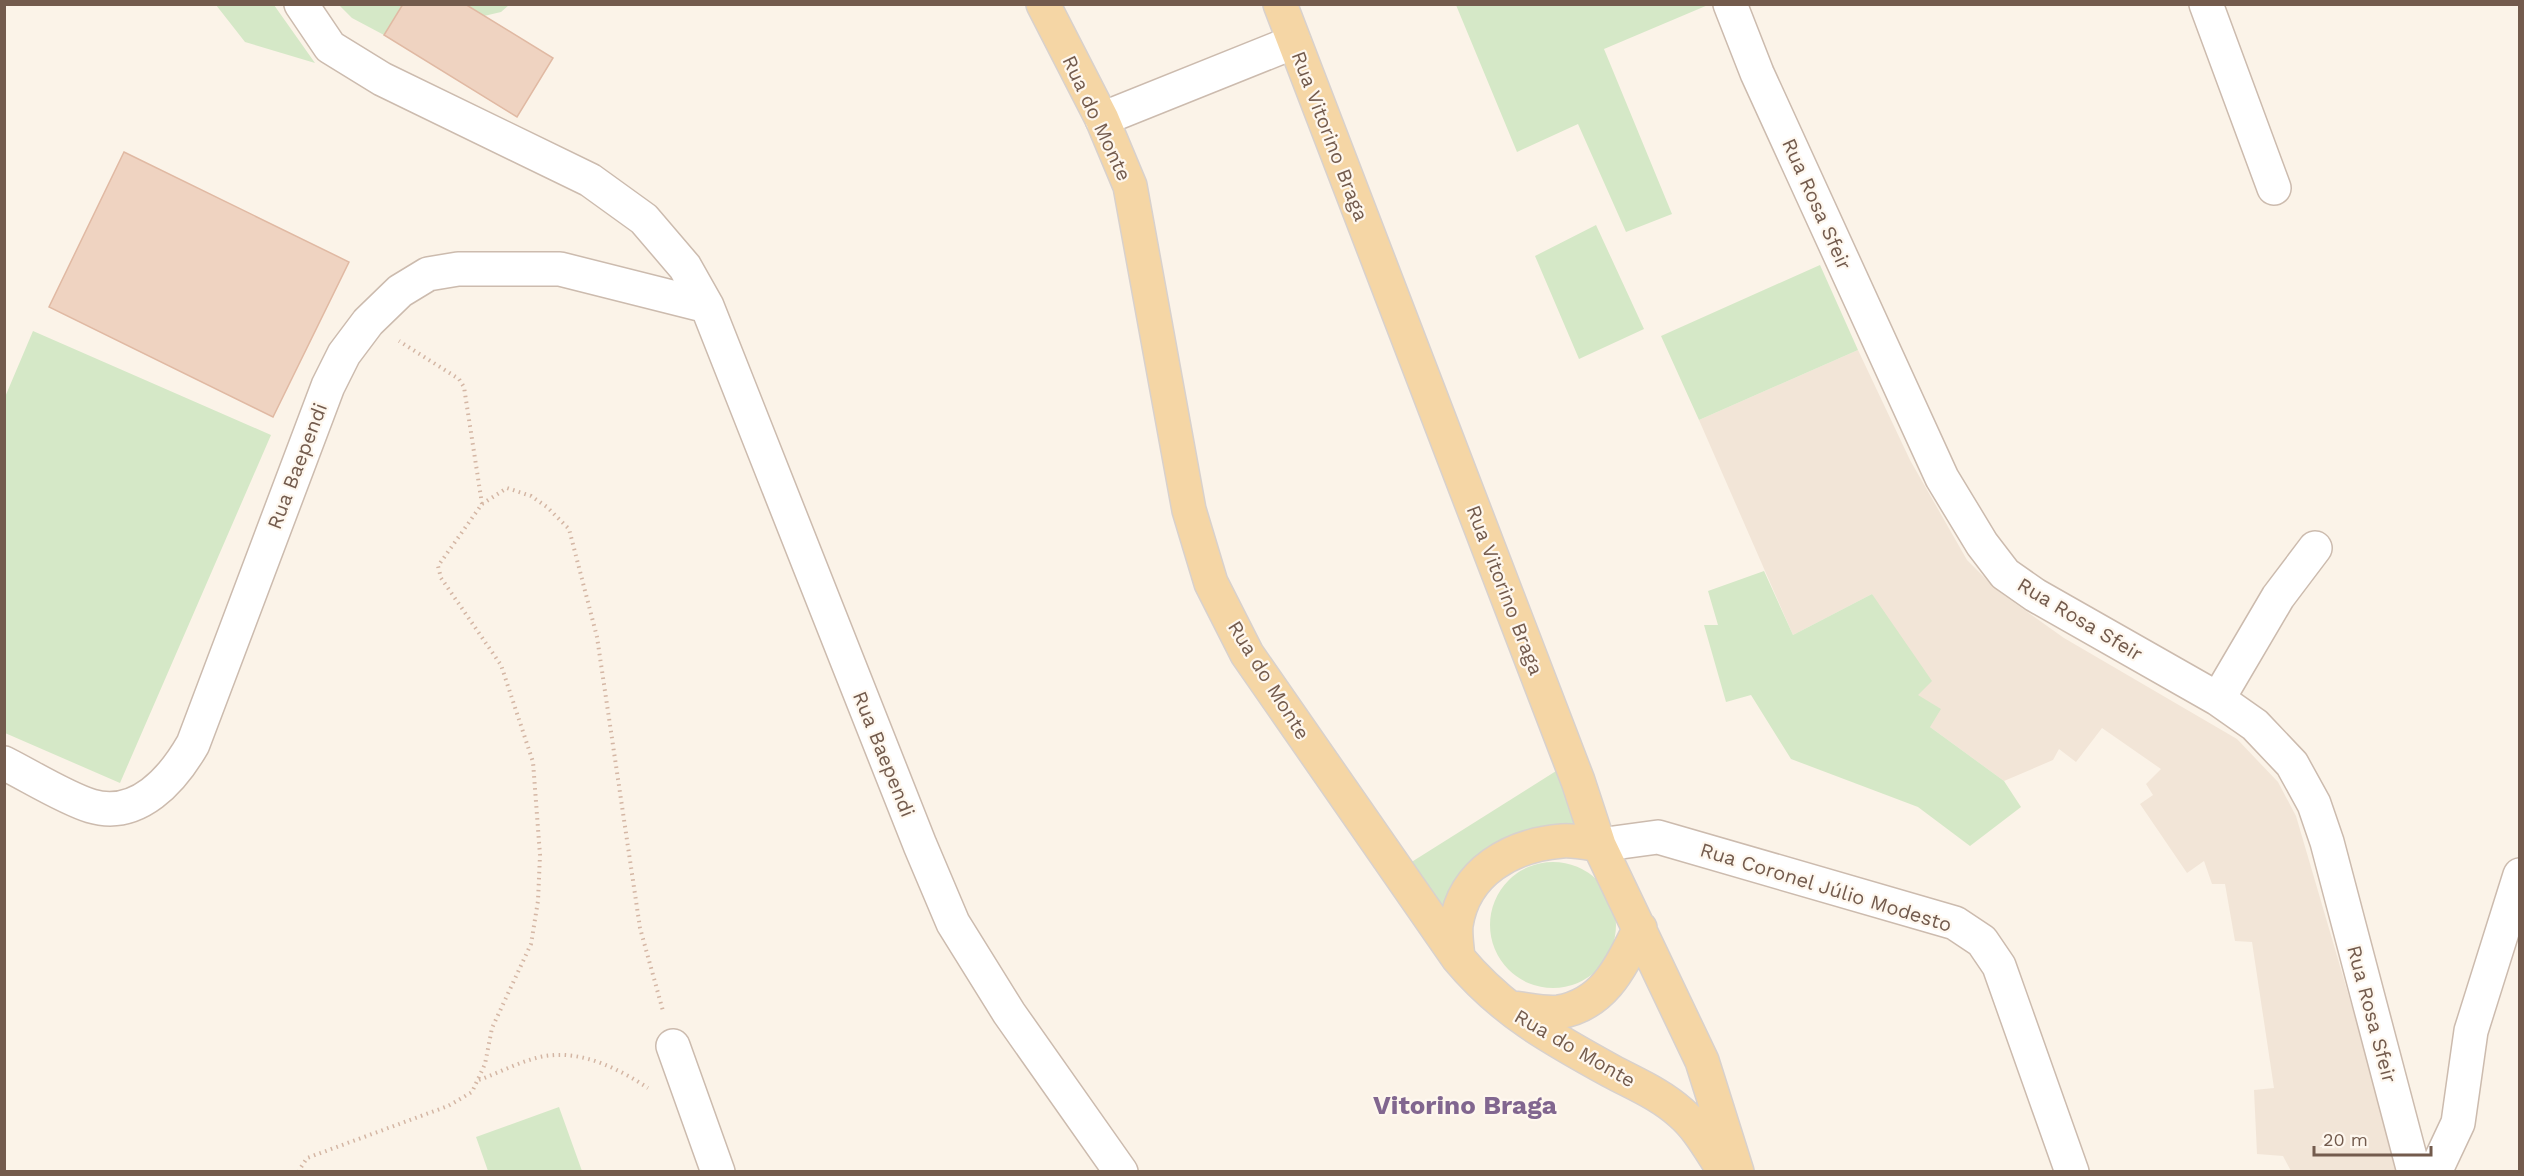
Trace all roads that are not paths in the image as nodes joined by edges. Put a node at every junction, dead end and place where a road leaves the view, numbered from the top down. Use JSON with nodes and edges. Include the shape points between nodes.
{"nodes":[{"id":1,"x":301,"y":4,"type":"edge"},
{"id":2,"x":1043,"y":4,"type":"edge"},
{"id":3,"x":1280,"y":4,"type":"edge"},
{"id":4,"x":2206,"y":4,"type":"edge"},
{"id":5,"x":1732,"y":5,"type":"edge"},
{"id":6,"x":1294,"y":42,"type":"junction"},
{"id":7,"x":1102,"y":119,"type":"junction"},
{"id":8,"x":2274,"y":188,"type":"dead end"},
{"id":9,"x":707,"y":306,"type":"junction"},
{"id":10,"x":2315,"y":548,"type":"dead end"},
{"id":11,"x":2218,"y":699,"type":"junction"},
{"id":12,"x":4,"y":763,"type":"edge"},
{"id":13,"x":1599,"y":844,"type":"junction"},
{"id":14,"x":2520,"y":875,"type":"edge"},
{"id":15,"x":1640,"y":928,"type":"junction"},
{"id":16,"x":1458,"y":958,"type":"junction"},
{"id":17,"x":1504,"y":1007,"type":"junction"},
{"id":18,"x":673,"y":1046,"type":"road end"},
{"id":19,"x":718,"y":1172,"type":"edge"},
{"id":20,"x":1121,"y":1172,"type":"edge"},
{"id":21,"x":1725,"y":1172,"type":"edge"},
{"id":22,"x":1737,"y":1172,"type":"edge"},
{"id":23,"x":2072,"y":1172,"type":"edge"},
{"id":24,"x":2414,"y":1172,"type":"edge"},
{"id":25,"x":2435,"y":1172,"type":"edge"}],
"edges":[{"from":1,"to":9,"type":"street","name":"Rua Baependi","via":[[330,47],[373,74],[590,180],[644,219],[686,267]]},
{"from":2,"to":7,"type":"main road","name":"Rua do Monte"},
{"from":3,"to":6,"type":"main road","name":"Rua Vitorino Braga"},
{"from":4,"to":8,"type":"street"},
{"from":5,"to":11,"type":"street","name":"Rua Rosa Sfeir","via":[[1757,73],[1942,478],[1982,544],[2005,574],[2035,595]]},
{"from":6,"to":7,"type":"street"},
{"from":6,"to":13,"type":"main road","name":"Rua Vitorino Braga"},
{"from":7,"to":16,"type":"main road","name":"Rua do Monte","via":[[1130,186],[1189,510],[1212,583],[1247,654]]},
{"from":9,"to":12,"type":"street","name":"Rua Baependi","via":[[560,269],[458,269],[429,274],[400,291],[368,322],[344,354],[328,386],[193,744],[165,785],[130,804],[110,809],[91,806]]},
{"from":9,"to":20,"type":"street","name":"Rua Baependi","via":[[953,923],[1009,1013]]},
{"from":10,"to":11,"type":"street","via":[[2278,597]]},
{"from":11,"to":24,"type":"street","name":"Rua Rosa Sfeir","via":[[2255,725],[2292,764],[2314,804]]},
{"from":13,"to":15,"type":"main road","name":"Rua Vitorino Braga"},
{"from":13,"to":16,"type":"main road","via":[[1564,840],[1512,851],[1486,869],[1467,895],[1456,925]]},
{"from":13,"to":23,"type":"street","name":"Rua Coronel Júlio Modesto","via":[[1658,837],[1955,923],[1982,941],[1999,966]]},
{"from":14,"to":25,"type":"street","via":[[2471,1031],[2458,1123]]},
{"from":15,"to":17,"type":"main road","via":[[1604,990],[1585,1004],[1557,1012]]},
{"from":15,"to":22,"type":"main road","name":"Rua Vitorino Braga","via":[[1702,1060]]},
{"from":16,"to":17,"type":"main road","name":"Rua do Monte"},
{"from":17,"to":21,"type":"main road","name":"Rua do Monte","via":[[1569,1048],[1654,1093],[1683,1114]]},
{"from":18,"to":19,"type":"street"}]}
